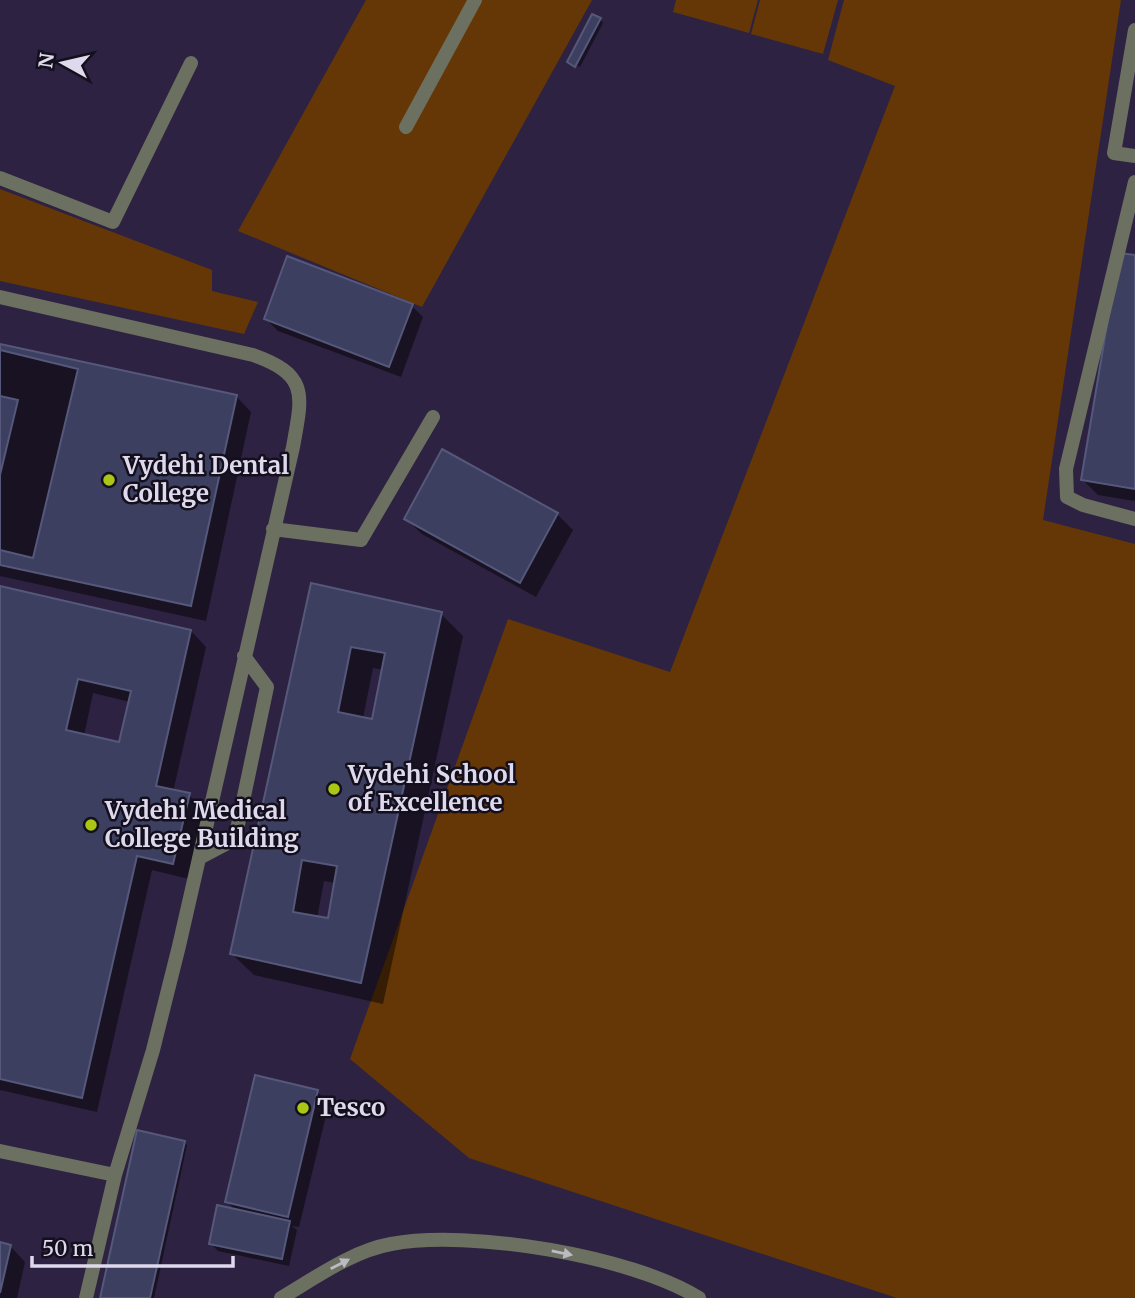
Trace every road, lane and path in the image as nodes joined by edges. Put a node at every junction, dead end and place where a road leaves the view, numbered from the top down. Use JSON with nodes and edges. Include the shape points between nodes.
{"nodes":[{"id":1,"x":475,"y":0,"type":"edge"},
{"id":2,"x":1135,"y":30,"type":"edge"},
{"id":3,"x":191,"y":63,"type":"dead end"},
{"id":4,"x":406,"y":127,"type":"dead end"},
{"id":5,"x":1135,"y":156,"type":"edge"},
{"id":6,"x":0,"y":177,"type":"edge"},
{"id":7,"x":1135,"y":182,"type":"edge"},
{"id":8,"x":0,"y":297,"type":"edge"},
{"id":9,"x":433,"y":417,"type":"dead end"},
{"id":10,"x":1135,"y":519,"type":"edge"},
{"id":11,"x":273,"y":529,"type":"junction"},
{"id":12,"x":244,"y":656,"type":"junction"},
{"id":13,"x":199,"y":858,"type":"junction"},
{"id":14,"x":0,"y":1151,"type":"edge"},
{"id":15,"x":115,"y":1175,"type":"junction"},
{"id":16,"x":86,"y":1298,"type":"edge"},
{"id":17,"x":281,"y":1298,"type":"edge"},
{"id":18,"x":698,"y":1298,"type":"edge"}],
"edges":[{"from":1,"to":4,"type":"street"},
{"from":2,"to":5,"type":"street","via":[[1114,153]]},
{"from":3,"to":6,"type":"street","via":[[113,222]]},
{"from":7,"to":10,"type":"street","via":[[1066,469],[1067,497]]},
{"from":8,"to":11,"type":"street","via":[[253,355],[277,363],[294,376],[302,395]]},
{"from":9,"to":11,"type":"street","via":[[361,540]]},
{"from":11,"to":12,"type":"street"},
{"from":12,"to":13,"type":"street"},
{"from":12,"to":13,"type":"street","via":[[267,687],[235,839]]},
{"from":13,"to":15,"type":"street","via":[[153,1050]]},
{"from":14,"to":15,"type":"street"},
{"from":15,"to":16,"type":"street"},
{"from":17,"to":18,"type":"street","one_way":true,"via":[[342,1262],[391,1244],[451,1241],[511,1243],[582,1257],[677,1284]]}]}
